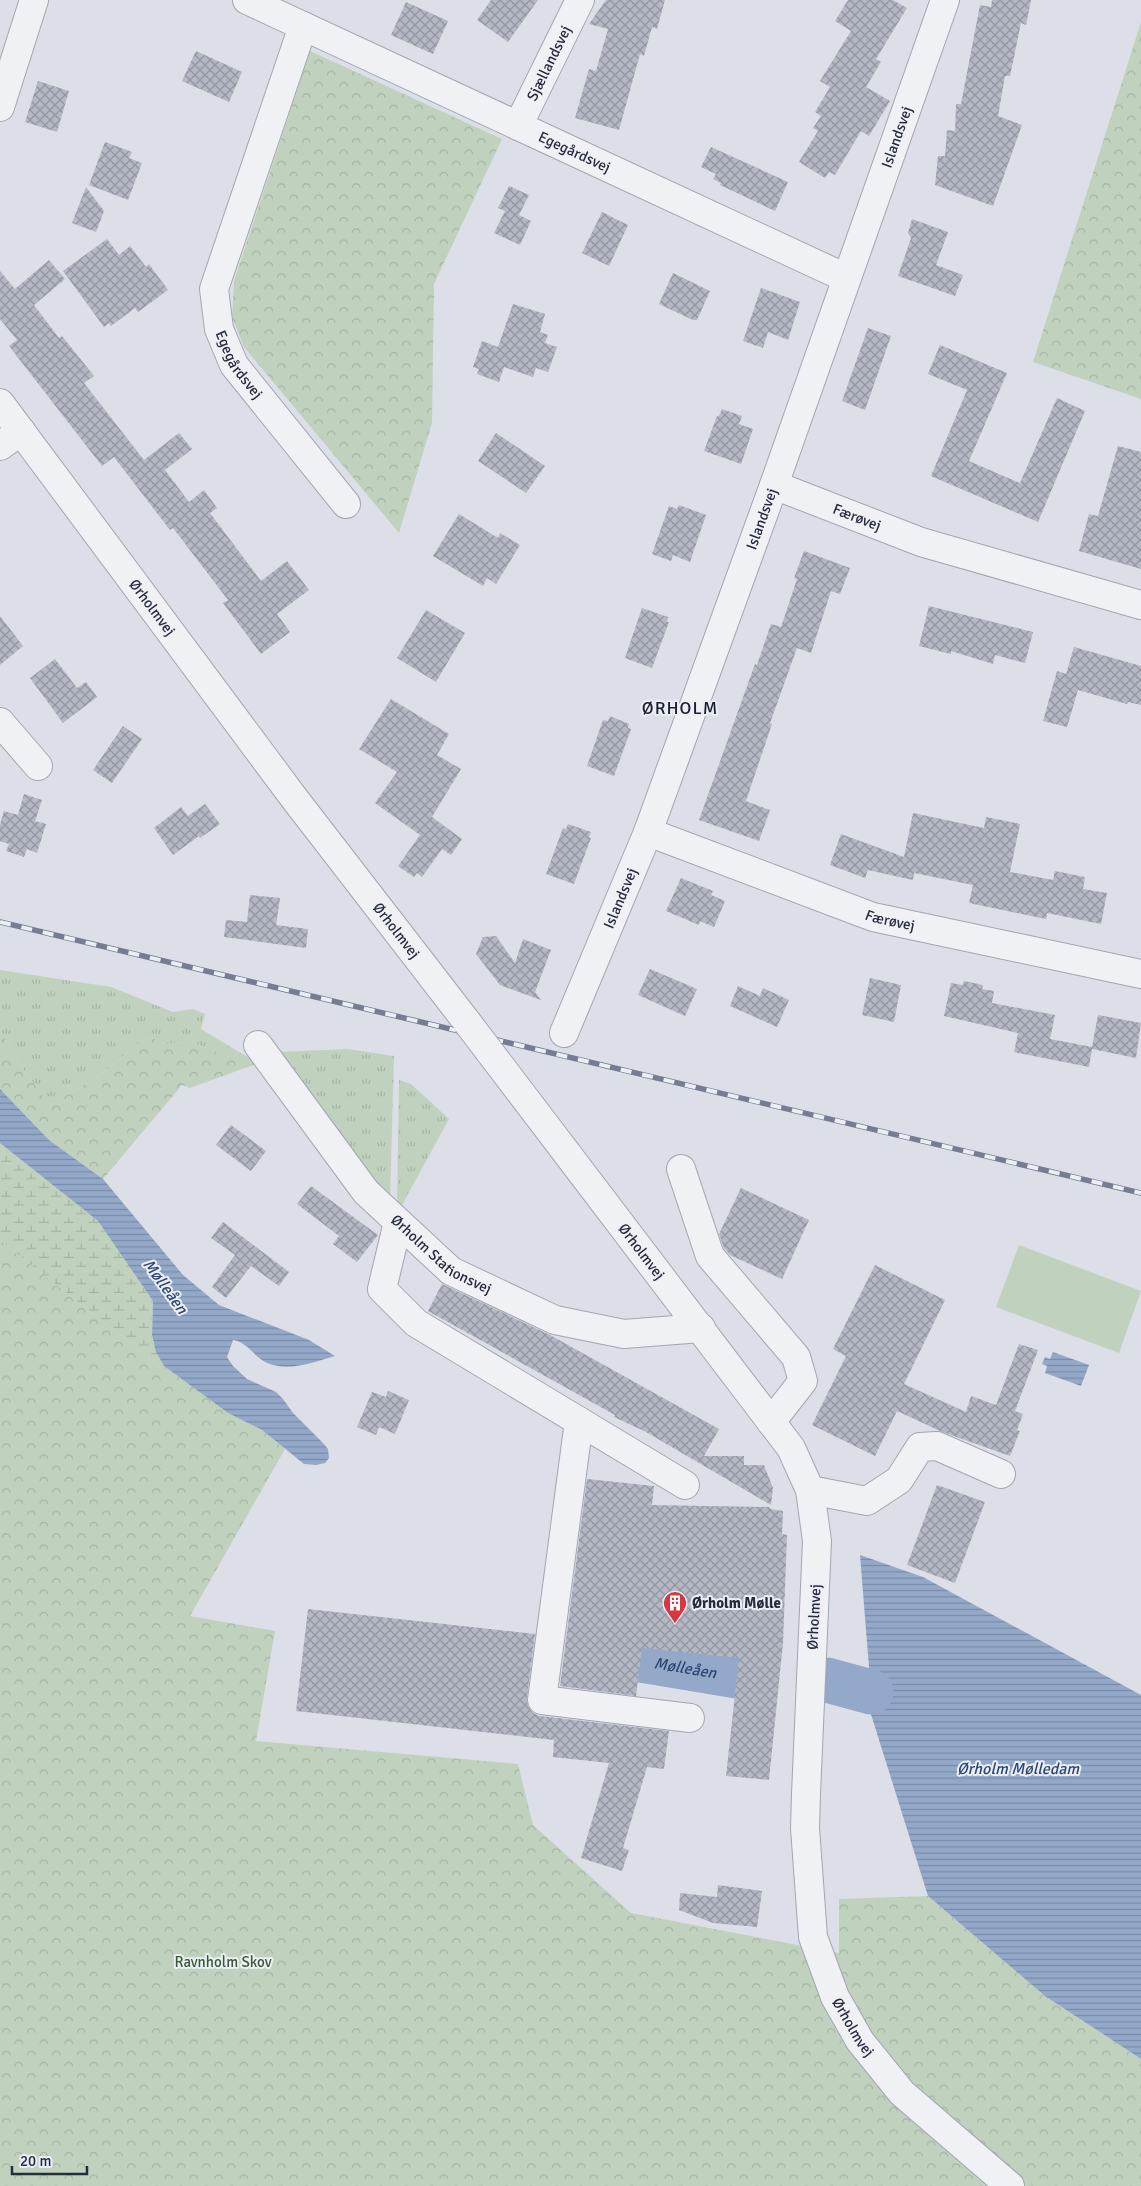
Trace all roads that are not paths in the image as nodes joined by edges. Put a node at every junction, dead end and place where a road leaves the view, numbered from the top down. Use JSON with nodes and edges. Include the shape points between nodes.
{"nodes":[{"id":1,"x":34,"y":0,"type":"edge"},
{"id":2,"x":247,"y":0,"type":"edge"},
{"id":3,"x":580,"y":0,"type":"edge"},
{"id":4,"x":945,"y":0,"type":"edge"},
{"id":5,"x":303,"y":26,"type":"junction"},
{"id":6,"x":0,"y":106,"type":"edge"},
{"id":7,"x":518,"y":126,"type":"junction"},
{"id":8,"x":846,"y":278,"type":"junction"},
{"id":9,"x":0,"y":404,"type":"edge"},
{"id":10,"x":10,"y":439,"type":"edge"},
{"id":11,"x":774,"y":485,"type":"junction"},
{"id":12,"x":346,"y":504,"type":"dead end"},
{"id":13,"x":1141,"y":605,"type":"edge"},
{"id":14,"x":0,"y":722,"type":"edge"},
{"id":15,"x":38,"y":766,"type":"dead end"},
{"id":16,"x":648,"y":832,"type":"junction"},
{"id":17,"x":1141,"y":974,"type":"edge"},
{"id":18,"x":564,"y":1033,"type":"dead end"},
{"id":19,"x":258,"y":1046,"type":"dead end"},
{"id":20,"x":681,"y":1169,"type":"dead end"},
{"id":21,"x":398,"y":1222,"type":"junction"},
{"id":22,"x":701,"y":1328,"type":"junction"},
{"id":23,"x":579,"y":1421,"type":"junction"},
{"id":24,"x":771,"y":1422,"type":"junction"},
{"id":25,"x":1001,"y":1474,"type":"dead end"},
{"id":26,"x":685,"y":1485,"type":"dead end"},
{"id":27,"x":810,"y":1490,"type":"junction"},
{"id":28,"x":690,"y":1718,"type":"dead end"},
{"id":29,"x":1010,"y":2186,"type":"edge"}],
"edges":[{"from":1,"to":6,"type":"street"},
{"from":2,"to":5,"type":"street","name":"Egegårdsvej"},
{"from":3,"to":7,"type":"street","name":"Sjællandsvej"},
{"from":4,"to":8,"type":"street","name":"Islandsvej"},
{"from":5,"to":7,"type":"street","name":"Egegårdsvej"},
{"from":5,"to":12,"type":"street","name":"Egegårdsvej","via":[[214,289],[219,329],[234,365]]},
{"from":7,"to":8,"type":"street","name":"Egegårdsvej"},
{"from":8,"to":11,"type":"street","name":"Islandsvej"},
{"from":9,"to":10,"type":"street","name":"Ørholmvej"},
{"from":10,"to":22,"type":"street","name":"Ørholmvej","bridge":true,"via":[[290,792]]},
{"from":11,"to":13,"type":"street","name":"Færøvej","via":[[920,542]]},
{"from":11,"to":16,"type":"street","name":"Islandsvej"},
{"from":14,"to":15,"type":"street"},
{"from":16,"to":17,"type":"street","name":"Færøvej","via":[[872,917]]},
{"from":16,"to":18,"type":"street","name":"Islandsvej"},
{"from":19,"to":21,"type":"street","name":"Ørholm Stationsvej","via":[[366,1192]]},
{"from":20,"to":24,"type":"street","via":[[710,1256],[796,1357],[803,1381]]},
{"from":21,"to":22,"type":"street","name":"Ørholm Stationsvej","via":[[451,1271],[555,1320],[624,1334]]},
{"from":21,"to":23,"type":"street","via":[[382,1289],[416,1323]]},
{"from":22,"to":24,"type":"street","name":"Ørholmvej"},
{"from":23,"to":26,"type":"street"},
{"from":23,"to":28,"type":"street","via":[[542,1700]]},
{"from":24,"to":27,"type":"street","name":"Ørholmvej","via":[[791,1448]]},
{"from":25,"to":27,"type":"street","via":[[937,1446],[920,1447],[899,1480],[867,1501]]},
{"from":27,"to":29,"type":"street","name":"Ørholmvej","via":[[817,1541],[806,1811],[813,1937],[835,1997],[860,2041],[902,2093]]}]}
